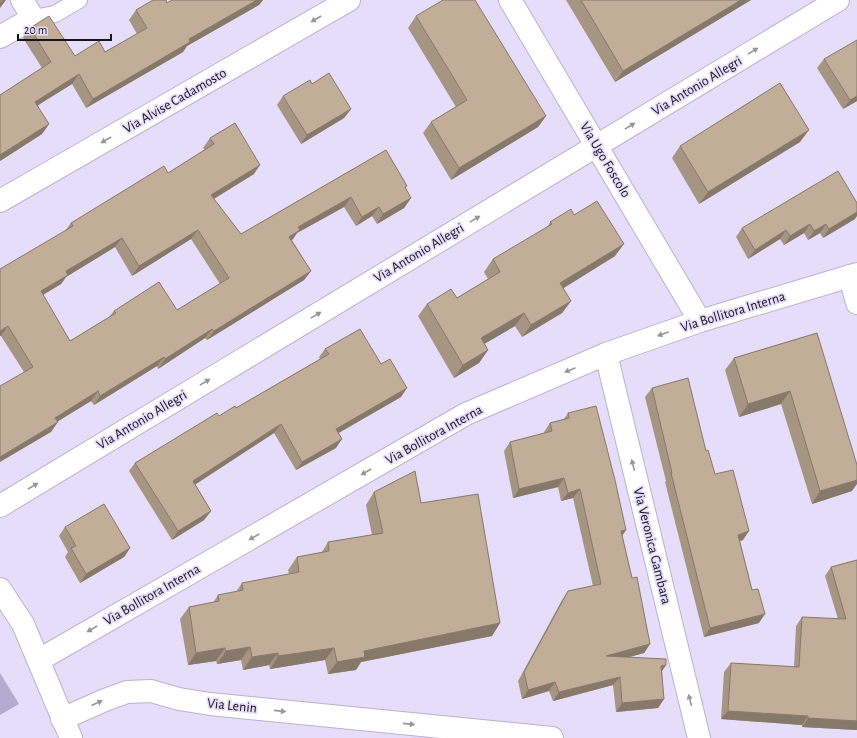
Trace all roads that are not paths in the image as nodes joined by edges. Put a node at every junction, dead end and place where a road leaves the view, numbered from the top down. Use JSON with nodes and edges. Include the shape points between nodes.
{"nodes":[{"id":1,"x":79,"y":0,"type":"edge"},
{"id":2,"x":349,"y":0,"type":"edge"},
{"id":3,"x":510,"y":0,"type":"edge"},
{"id":4,"x":838,"y":0,"type":"edge"},
{"id":5,"x":27,"y":9,"type":"edge"},
{"id":6,"x":0,"y":37,"type":"edge"},
{"id":7,"x":597,"y":146,"type":"junction"},
{"id":8,"x":0,"y":201,"type":"edge"},
{"id":9,"x":854,"y":275,"type":"edge"},
{"id":10,"x":857,"y":303,"type":"edge"},
{"id":11,"x":700,"y":321,"type":"junction"},
{"id":12,"x":606,"y":354,"type":"junction"},
{"id":13,"x":0,"y":506,"type":"edge"},
{"id":14,"x":0,"y":589,"type":"edge"},
{"id":15,"x":39,"y":660,"type":"junction"},
{"id":16,"x":67,"y":728,"type":"edge"},
{"id":17,"x":552,"y":738,"type":"edge"},
{"id":18,"x":699,"y":738,"type":"edge"}],
"edges":[{"from":1,"to":5,"type":"lane","via":[[56,14]]},
{"from":2,"to":8,"type":"street","name":"Via Alvise Cadamosto","one_way":true},
{"from":3,"to":7,"type":"street","name":"Via Ugo Foscolo"},
{"from":7,"to":4,"type":"street","name":"Via Antonio Allegri","one_way":true},
{"from":5,"to":6,"type":"street"},
{"from":7,"to":11,"type":"street","name":"Via Ugo Foscolo"},
{"from":13,"to":7,"type":"street","name":"Via Antonio Allegri","one_way":true},
{"from":9,"to":10,"type":"street"},
{"from":9,"to":11,"type":"street","name":"Via Bollitora Interna"},
{"from":11,"to":12,"type":"street","name":"Via Bollitora Interna","one_way":true},
{"from":12,"to":15,"type":"street","name":"Via Bollitora Interna","one_way":true,"via":[[466,414]]},
{"from":18,"to":12,"type":"street","name":"Via Veronica Gambara","one_way":true},
{"from":14,"to":15,"type":"street","name":"Via Lenin","via":[[23,624]]},
{"from":15,"to":16,"type":"street","name":"Via Lenin"},
{"from":16,"to":17,"type":"street","name":"Via Lenin","one_way":true,"via":[[105,700],[127,692],[151,691],[210,704]]}]}
